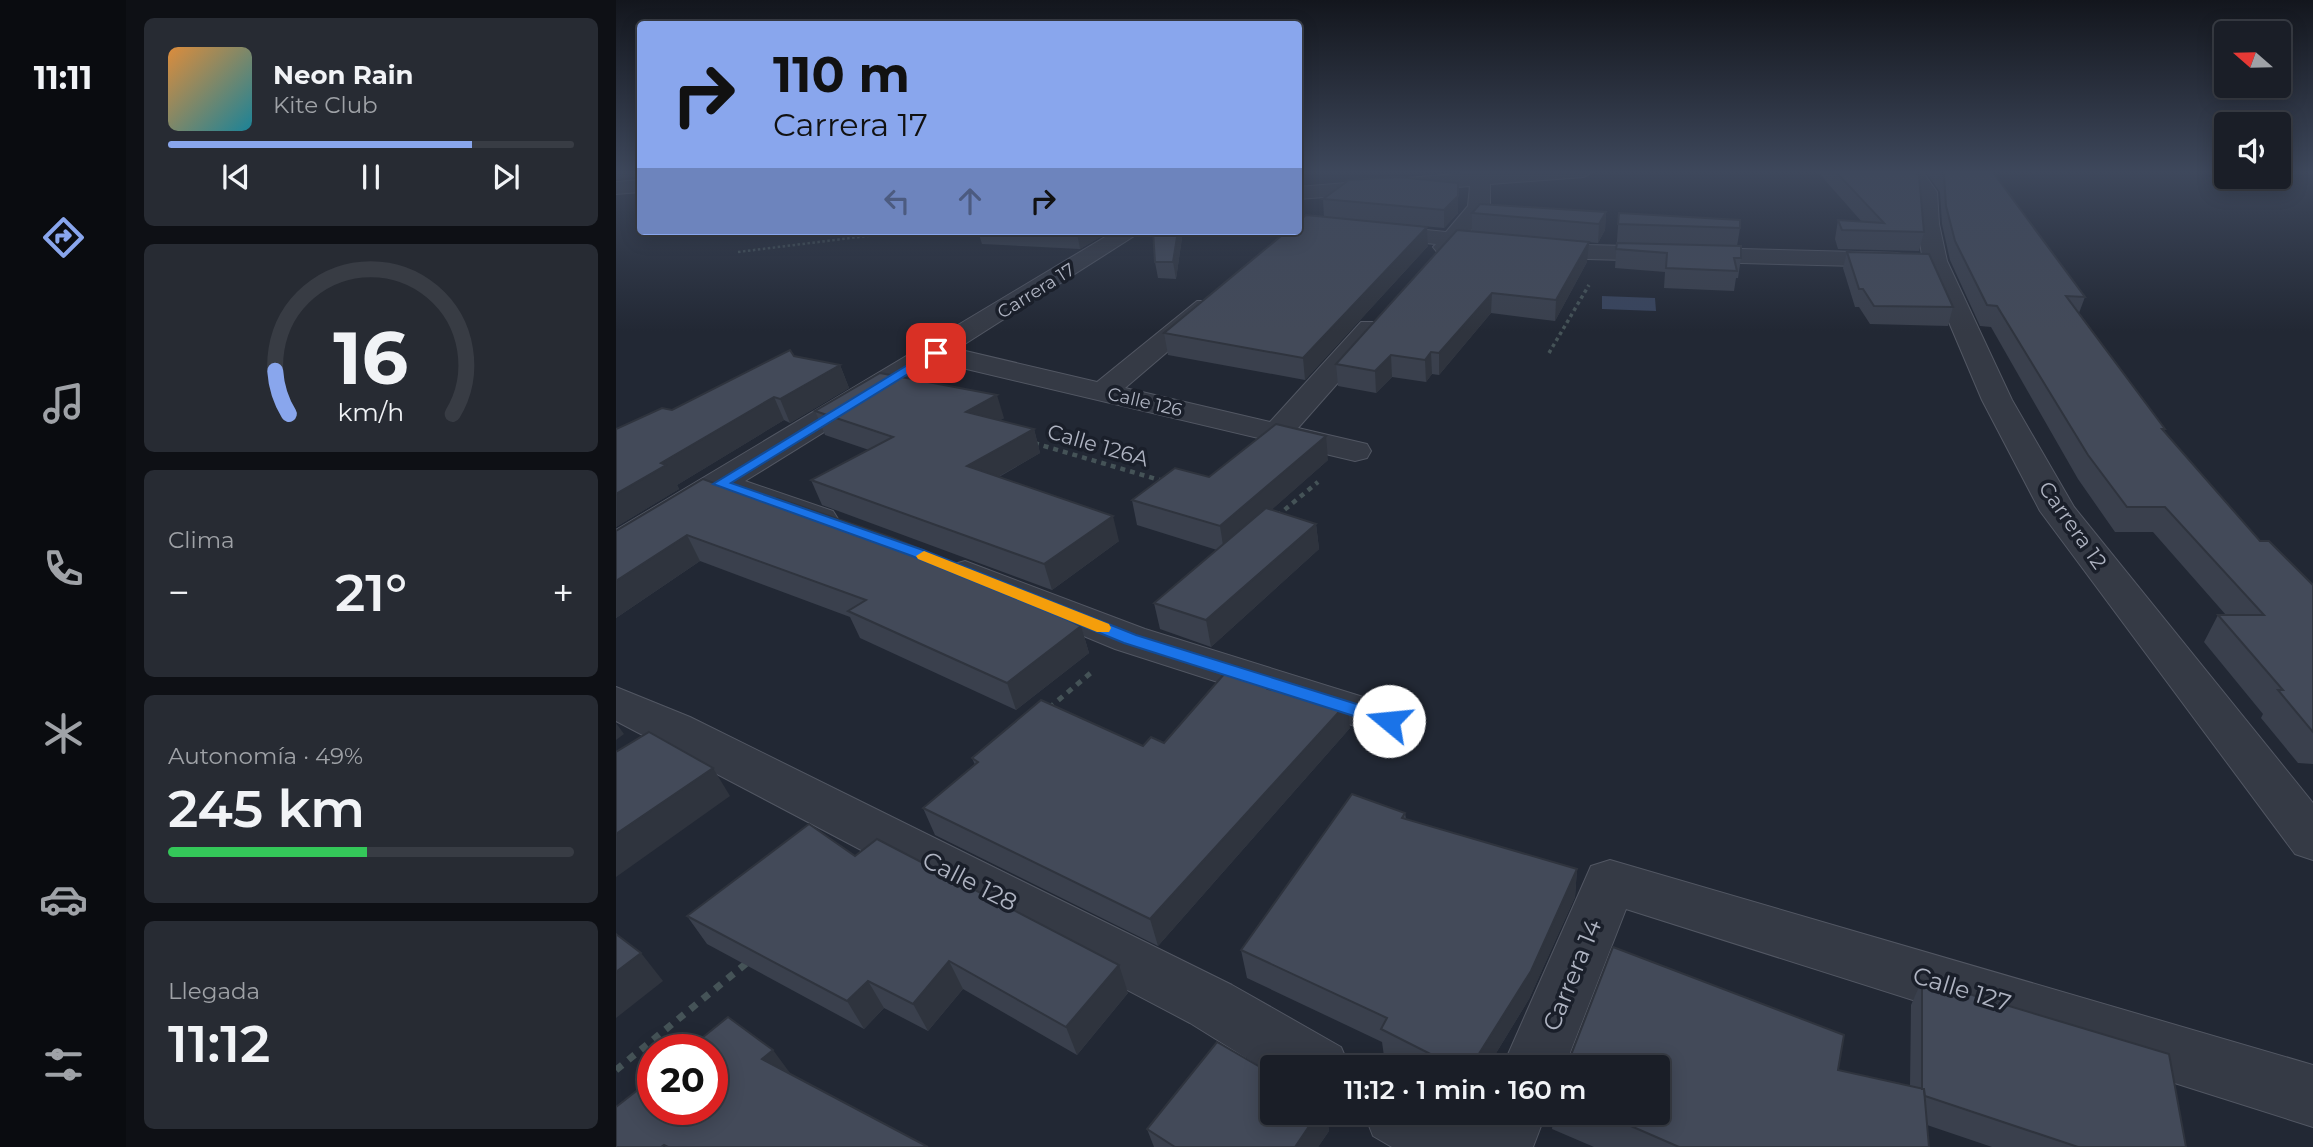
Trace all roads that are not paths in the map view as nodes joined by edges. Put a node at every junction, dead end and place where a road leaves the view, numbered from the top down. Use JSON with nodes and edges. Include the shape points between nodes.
{"nodes":[{"id":1,"x":1465,"y":225,"type":"edge"},
{"id":2,"x":1928,"y":225,"type":"edge"},
{"id":3,"x":1302,"y":230,"type":"edge"},
{"id":4,"x":1125,"y":235,"type":"edge"},
{"id":5,"x":1452,"y":240,"type":"junction"},
{"id":6,"x":1935,"y":261,"type":"junction"},
{"id":7,"x":1425,"y":269,"type":"edge"},
{"id":8,"x":1220,"y":293,"type":"edge"},
{"id":9,"x":1390,"y":307,"type":"edge"},
{"id":10,"x":936,"y":353,"type":"junction"},
{"id":11,"x":1102,"y":392,"type":"junction"},
{"id":12,"x":1277,"y":433,"type":"junction"},
{"id":13,"x":1354,"y":451,"type":"road end"},
{"id":14,"x":720,"y":484,"type":"junction"},
{"id":15,"x":851,"y":530,"type":"edge"},
{"id":16,"x":616,"y":546,"type":"edge"},
{"id":17,"x":930,"y":558,"type":"edge"},
{"id":18,"x":616,"y":703,"type":"edge"},
{"id":19,"x":1389,"y":721,"type":"dead end"},
{"id":20,"x":674,"y":729,"type":"junction"},
{"id":21,"x":628,"y":758,"type":"edge"},
{"id":22,"x":2313,"y":840,"type":"edge"},
{"id":23,"x":1610,"y":882,"type":"joint"},
{"id":24,"x":1297,"y":1055,"type":"edge"},
{"id":25,"x":1538,"y":1055,"type":"edge"},
{"id":26,"x":2313,"y":1096,"type":"edge"},
{"id":27,"x":1416,"y":1125,"type":"edge"},
{"id":28,"x":1509,"y":1125,"type":"edge"},
{"id":29,"x":1454,"y":1147,"type":"edge"},
{"id":30,"x":1500,"y":1147,"type":"edge"}],
"edges":[{"from":1,"to":5,"type":"street"},
{"from":2,"to":6,"type":"street","name":"Carrera 12"},
{"from":3,"to":5,"type":"street"},
{"from":4,"to":10,"type":"street","name":"Carrera 17"},
{"from":5,"to":6,"type":"street","via":[[1674,256]]},
{"from":5,"to":7,"type":"street"},
{"from":6,"to":22,"type":"street","name":"Carrera 12","via":[[1997,400],[2058,511]]},
{"from":8,"to":11,"type":"street"},
{"from":9,"to":12,"type":"street"},
{"from":10,"to":11,"type":"street","name":"Calle 126"},
{"from":10,"to":14,"type":"street","name":"Carrera 17"},
{"from":11,"to":12,"type":"street","name":"Calle 126"},
{"from":12,"to":13,"type":"street","name":"Calle 126"},
{"from":14,"to":15,"type":"street"},
{"from":14,"to":16,"type":"street","name":"Carrera 17"},
{"from":17,"to":19,"type":"street","via":[[1130,639]]},
{"from":18,"to":20,"type":"street","name":"Calle 128"},
{"from":20,"to":21,"type":"street"},
{"from":20,"to":24,"type":"street","name":"Calle 128","via":[[1211,1004]]},
{"from":23,"to":25,"type":"street","name":"Carrera 14"},
{"from":23,"to":26,"type":"street","name":"Calle 127"},
{"from":27,"to":29,"type":"street"},
{"from":28,"to":30,"type":"street"}]}
